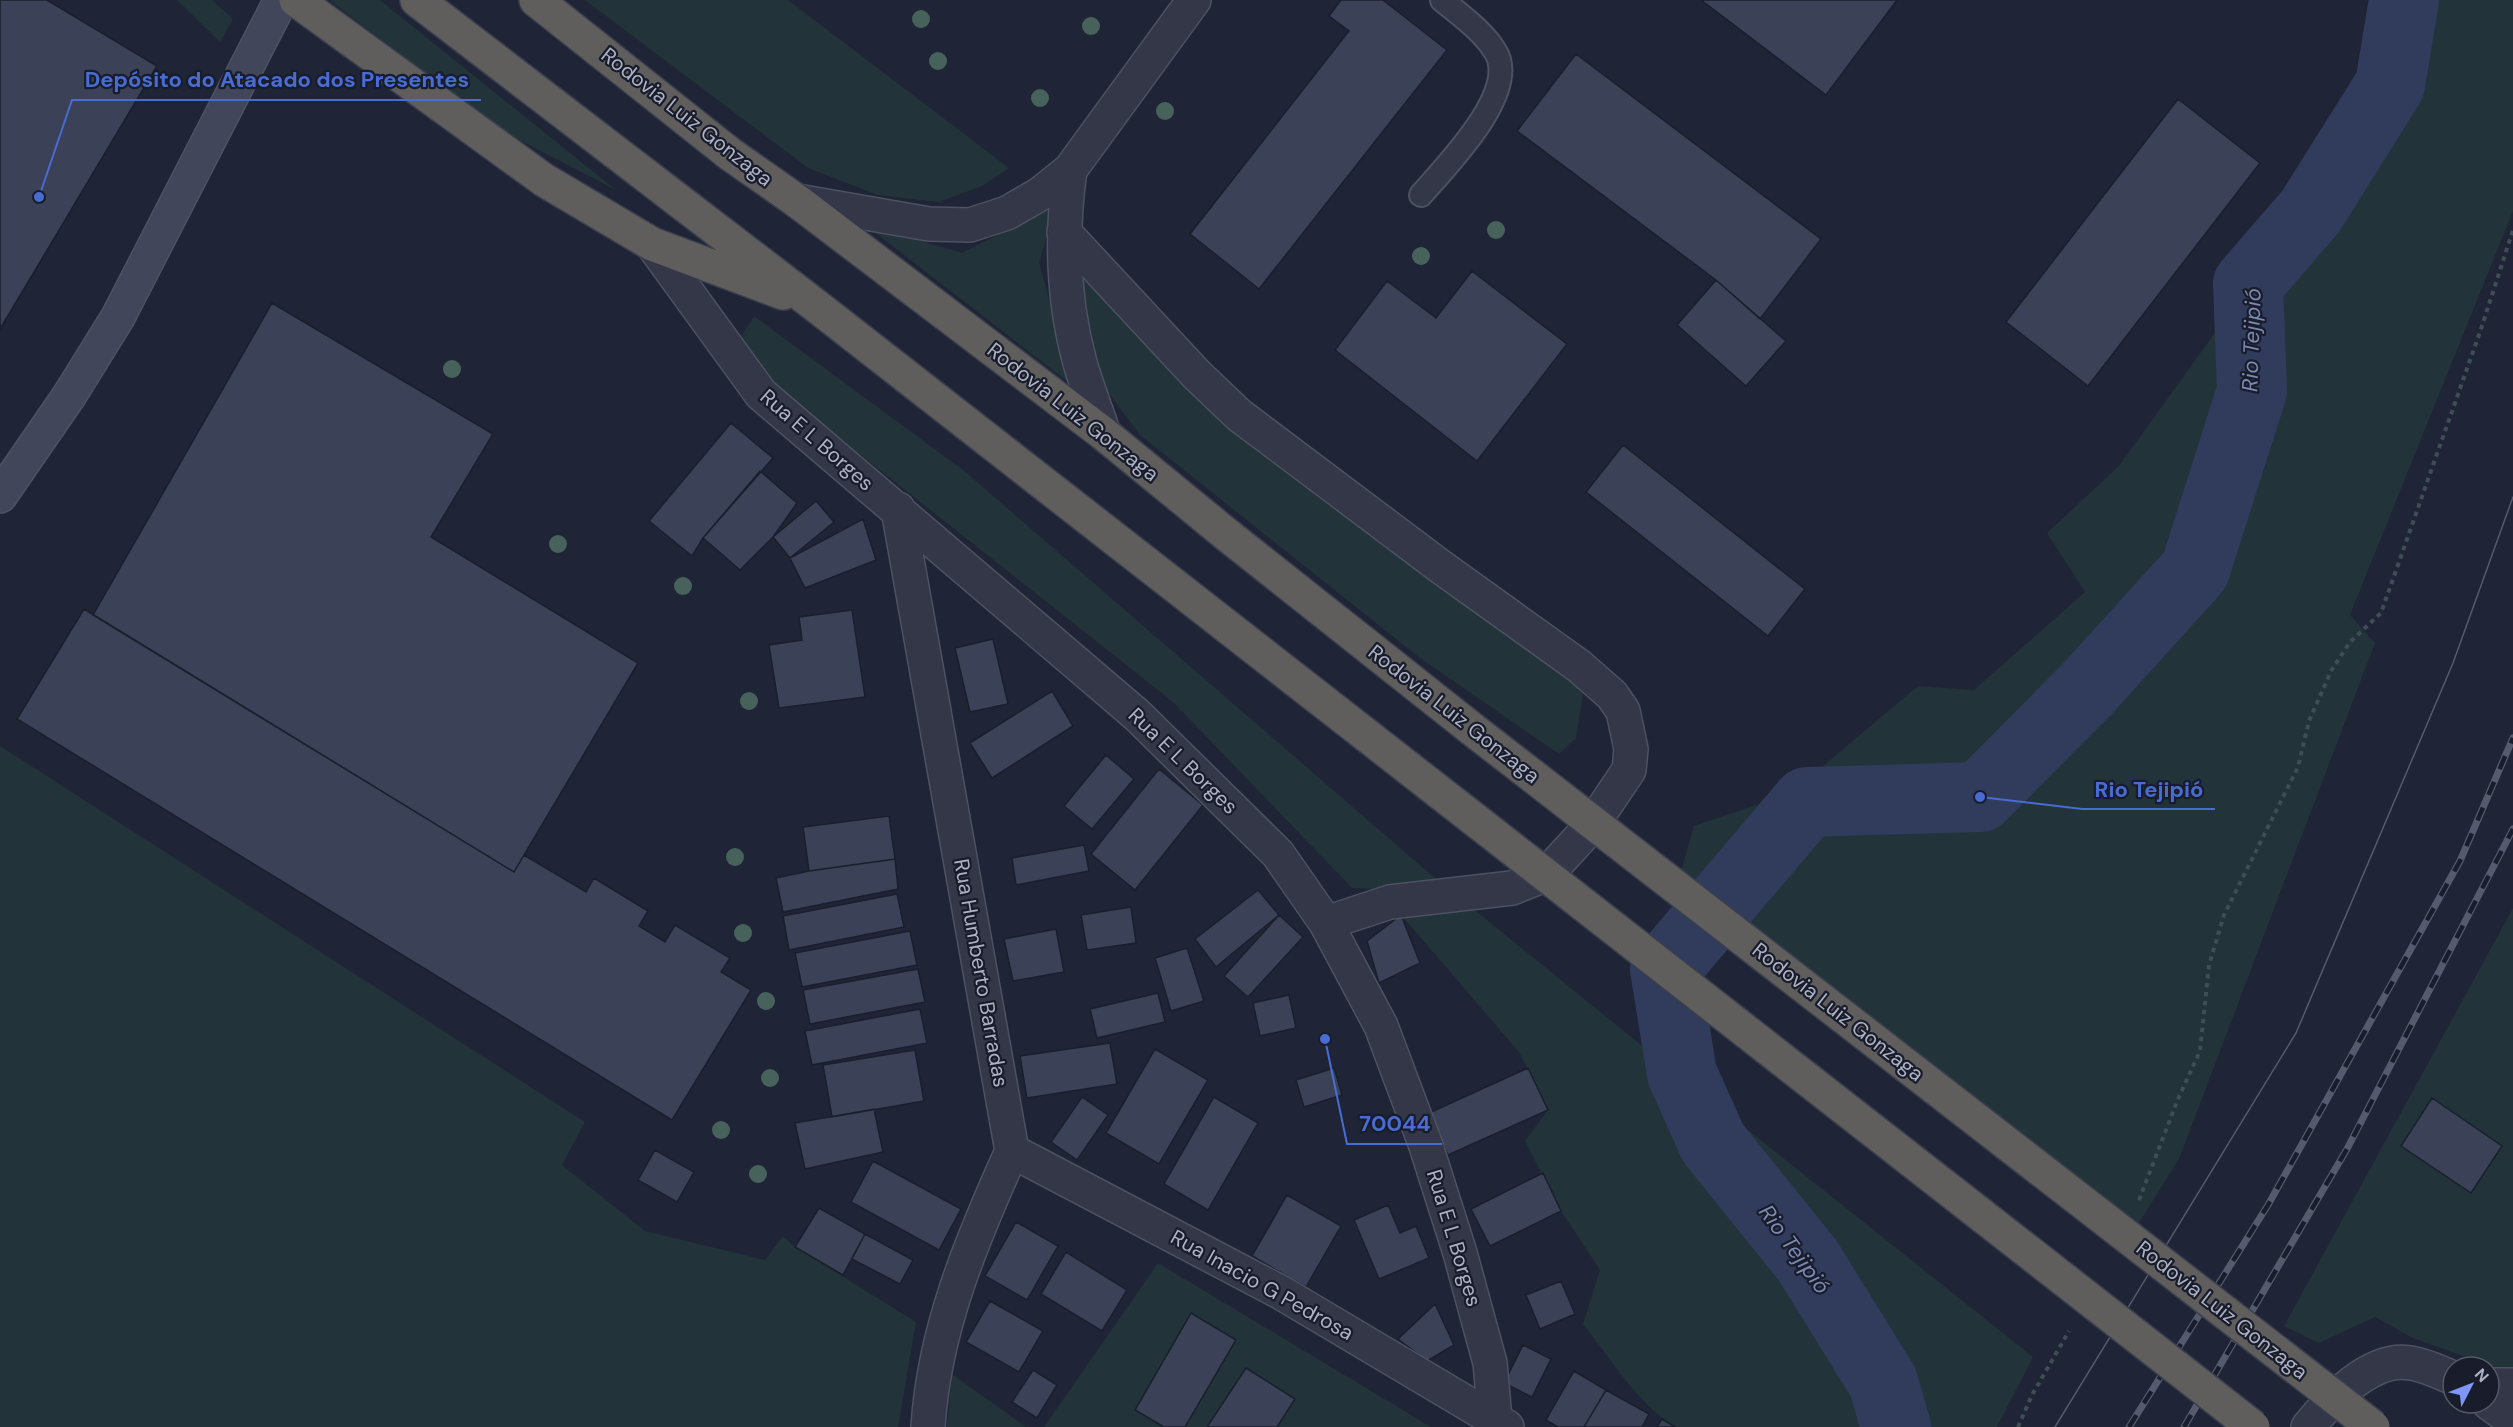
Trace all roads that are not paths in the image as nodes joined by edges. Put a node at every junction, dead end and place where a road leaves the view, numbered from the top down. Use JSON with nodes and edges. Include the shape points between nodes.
{"nodes":[{"id":1,"x":281,"y":0,"type":"edge"},
{"id":2,"x":296,"y":0,"type":"edge"},
{"id":3,"x":417,"y":0,"type":"edge"},
{"id":4,"x":536,"y":0,"type":"edge"},
{"id":5,"x":1194,"y":0,"type":"edge"},
{"id":6,"x":1442,"y":0,"type":"edge"},
{"id":7,"x":1070,"y":170,"type":"junction"},
{"id":8,"x":1421,"y":195,"type":"dead end"},
{"id":9,"x":796,"y":201,"type":"junction"},
{"id":10,"x":1064,"y":232,"type":"junction"},
{"id":11,"x":652,"y":244,"type":"junction"},
{"id":12,"x":815,"y":305,"type":"junction"},
{"id":13,"x":1104,"y":434,"type":"junction"},
{"id":14,"x":0,"y":496,"type":"edge"},
{"id":15,"x":898,"y":509,"type":"junction"},
{"id":16,"x":1326,"y":923,"type":"junction"},
{"id":17,"x":1012,"y":1151,"type":"junction"},
{"id":18,"x":2441,"y":1372,"type":"edge"},
{"id":19,"x":1501,"y":1423,"type":"edge"},
{"id":20,"x":928,"y":1427,"type":"edge"},
{"id":21,"x":2253,"y":1427,"type":"edge"},
{"id":22,"x":2308,"y":1427,"type":"edge"},
{"id":23,"x":2373,"y":1427,"type":"edge"}],
"edges":[{"from":1,"to":14,"type":"main road","via":[[118,317]]},
{"from":2,"to":11,"type":"highway","via":[[544,180]]},
{"from":3,"to":12,"type":"highway"},
{"from":4,"to":9,"type":"highway","name":"Rodovia Luiz Gonzaga","via":[[730,154]]},
{"from":5,"to":7,"type":"street"},
{"from":6,"to":8,"type":"lane","via":[[1496,52],[1500,86],[1462,147]]},
{"from":7,"to":9,"type":"street","via":[[1040,194],[1006,213],[970,225],[929,224]]},
{"from":7,"to":10,"type":"street"},
{"from":9,"to":13,"type":"highway","name":"Rodovia Luiz Gonzaga"},
{"from":10,"to":13,"type":"street","via":[[1080,362]]},
{"from":10,"to":16,"type":"street","via":[[1239,415],[1579,666],[1612,695],[1623,711],[1631,749],[1629,770],[1592,825],[1547,874],[1512,888],[1390,902]]},
{"from":11,"to":12,"type":"highway"},
{"from":11,"to":15,"type":"street","name":"Rua E L Borges","via":[[761,394]]},
{"from":12,"to":21,"type":"highway","bridge":true},
{"from":13,"to":23,"type":"highway","name":"Rodovia Luiz Gonzaga","bridge":true,"via":[[1472,729]]},
{"from":15,"to":16,"type":"street","name":"Rua E L Borges","via":[[1161,738],[1278,854]]},
{"from":15,"to":17,"type":"street","name":"Rua Humberto Barradas"},
{"from":16,"to":19,"type":"street","name":"Rua E L Borges","via":[[1381,1026],[1426,1146],[1490,1363]]},
{"from":17,"to":19,"type":"street","name":"Rua Inacio G Pedrosa","via":[[1280,1292]]},
{"from":17,"to":20,"type":"street","via":[[975,1233],[945,1321]]},
{"from":18,"to":22,"type":"street","via":[[2408,1362],[2375,1368],[2323,1408]]}]}
